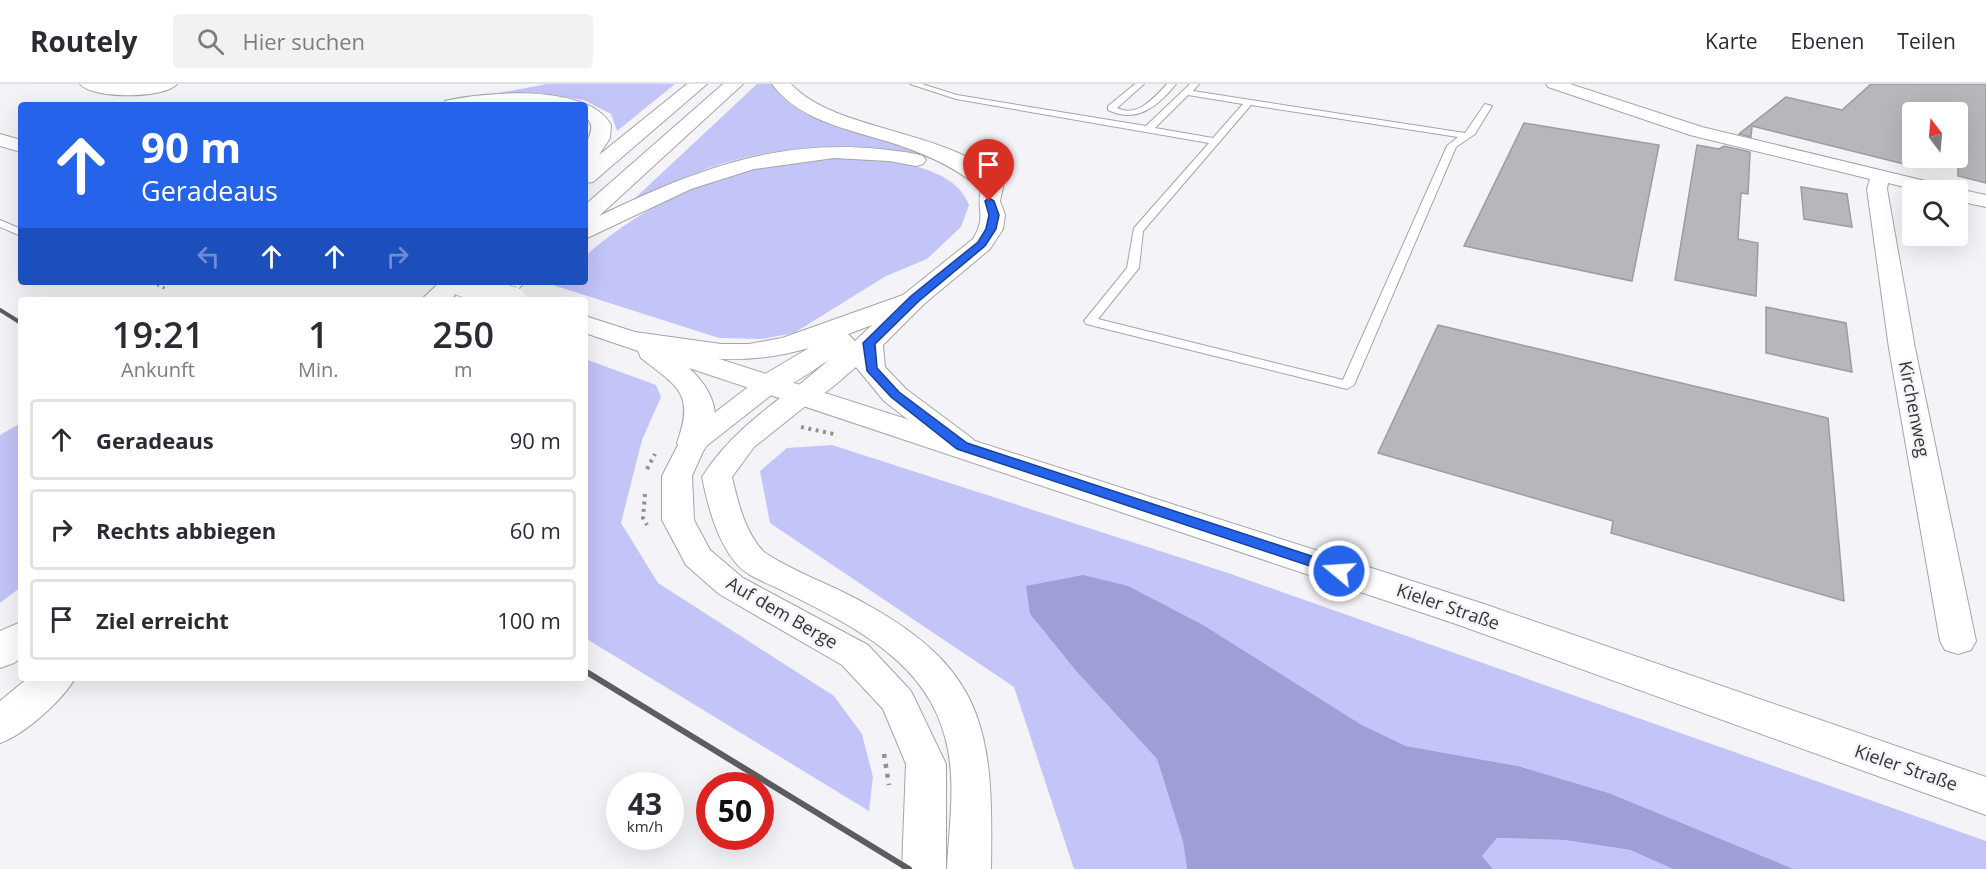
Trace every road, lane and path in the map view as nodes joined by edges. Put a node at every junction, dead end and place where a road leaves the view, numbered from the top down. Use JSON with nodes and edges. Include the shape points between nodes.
{"nodes":[{"id":1,"x":88,"y":84,"type":"edge"},
{"id":2,"x":169,"y":84,"type":"edge"},
{"id":3,"x":524,"y":84,"type":"edge"},
{"id":4,"x":698,"y":84,"type":"edge"},
{"id":5,"x":734,"y":84,"type":"edge"},
{"id":6,"x":781,"y":84,"type":"edge"},
{"id":7,"x":914,"y":84,"type":"edge"},
{"id":8,"x":1140,"y":84,"type":"edge"},
{"id":9,"x":1172,"y":84,"type":"edge"},
{"id":10,"x":1194,"y":84,"type":"edge"},
{"id":11,"x":1554,"y":84,"type":"edge"},
{"id":12,"x":1186,"y":92,"type":"junction"},
{"id":13,"x":441,"y":102,"type":"edge"},
{"id":14,"x":476,"y":102,"type":"edge"},
{"id":15,"x":565,"y":102,"type":"edge"},
{"id":16,"x":1249,"y":102,"type":"junction"},
{"id":17,"x":1488,"y":106,"type":"dead end"},
{"id":18,"x":588,"y":109,"type":"edge"},
{"id":19,"x":1148,"y":129,"type":"junction"},
{"id":20,"x":1466,"y":136,"type":"junction"},
{"id":21,"x":0,"y":140,"type":"edge"},
{"id":22,"x":1215,"y":141,"type":"junction"},
{"id":23,"x":18,"y":145,"type":"edge"},
{"id":24,"x":588,"y":156,"type":"edge"},
{"id":25,"x":588,"y":175,"type":"edge"},
{"id":26,"x":1881,"y":177,"type":"junction"},
{"id":27,"x":1902,"y":182,"type":"edge"},
{"id":28,"x":1968,"y":197,"type":"edge"},
{"id":29,"x":989,"y":201,"type":"junction"},
{"id":30,"x":1986,"y":201,"type":"edge"},
{"id":31,"x":588,"y":214,"type":"edge"},
{"id":32,"x":0,"y":223,"type":"edge"},
{"id":33,"x":588,"y":231,"type":"edge"},
{"id":34,"x":18,"y":232,"type":"edge"},
{"id":35,"x":158,"y":285,"type":"edge"},
{"id":36,"x":453,"y":285,"type":"edge"},
{"id":37,"x":466,"y":285,"type":"edge"},
{"id":38,"x":508,"y":285,"type":"edge"},
{"id":39,"x":166,"y":289,"type":"dead end"},
{"id":40,"x":438,"y":297,"type":"edge"},
{"id":41,"x":494,"y":297,"type":"edge"},
{"id":42,"x":504,"y":297,"type":"edge"},
{"id":43,"x":915,"y":298,"type":"junction"},
{"id":44,"x":588,"y":325,"type":"edge"},
{"id":45,"x":635,"y":339,"type":"junction"},
{"id":46,"x":869,"y":343,"type":"junction"},
{"id":47,"x":770,"y":383,"type":"junction"},
{"id":48,"x":803,"y":394,"type":"junction"},
{"id":49,"x":693,"y":443,"type":"junction"},
{"id":50,"x":962,"y":446,"type":"junction"},
{"id":51,"x":18,"y":638,"type":"edge"},
{"id":52,"x":1958,"y":641,"type":"dead end"},
{"id":53,"x":0,"y":653,"type":"edge"},
{"id":54,"x":52,"y":681,"type":"edge"},
{"id":55,"x":0,"y":726,"type":"edge"},
{"id":56,"x":1986,"y":796,"type":"edge"},
{"id":57,"x":924,"y":869,"type":"edge"},
{"id":58,"x":969,"y":869,"type":"edge"}],
"edges":[{"from":1,"to":2,"type":"street","via":[[122,92]]},
{"from":3,"to":13,"type":"main road"},
{"from":4,"to":25,"type":"main road"},
{"from":5,"to":31,"type":"main road"},
{"from":6,"to":29,"type":"main road","via":[[791,96],[818,111],[958,160],[992,187]]},
{"from":7,"to":19,"type":"lane","via":[[956,97]]},
{"from":8,"to":9,"type":"lane","via":[[1111,108],[1117,112],[1144,111]]},
{"from":10,"to":12,"type":"lane"},
{"from":11,"to":26,"type":"street","via":[[1696,131]]},
{"from":12,"to":16,"type":"lane"},
{"from":12,"to":19,"type":"lane"},
{"from":14,"to":15,"type":"main road","via":[[517,97]]},
{"from":16,"to":20,"type":"lane"},
{"from":16,"to":22,"type":"lane"},
{"from":17,"to":20,"type":"lane"},
{"from":18,"to":24,"type":"main road","via":[[599,116],[603,130]]},
{"from":19,"to":22,"type":"lane"},
{"from":20,"to":22,"type":"lane","via":[[1452,146],[1347,385],[1090,321],[1133,268],[1137,230]]},
{"from":21,"to":23,"type":"main road"},
{"from":26,"to":27,"type":"street"},
{"from":26,"to":52,"type":"street","name":"Kirchenweg","via":[[1877,189],[1902,348]]},
{"from":28,"to":30,"type":"street"},
{"from":29,"to":33,"type":"main road","via":[[960,177],[934,164],[870,153],[803,154],[751,163],[697,179]]},
{"from":29,"to":43,"type":"main road","via":[[994,215],[982,244]]},
{"from":32,"to":34,"type":"lane"},
{"from":35,"to":39,"type":"path"},
{"from":36,"to":40,"type":"main road"},
{"from":37,"to":42,"type":"main road","bridge":true},
{"from":38,"to":41,"type":"main road"},
{"from":43,"to":45,"type":"main road","via":[[825,332],[749,352]]},
{"from":43,"to":46,"type":"main road"},
{"from":43,"to":47,"type":"main road"},
{"from":44,"to":45,"type":"main road"},
{"from":45,"to":47,"type":"main road","name":"Kieler Straße"},
{"from":45,"to":49,"type":"main road","via":[[684,380],[700,400]]},
{"from":46,"to":48,"type":"main road"},
{"from":46,"to":50,"type":"main road","via":[[871,369]]},
{"from":47,"to":48,"type":"main road","name":"Kieler Straße"},
{"from":47,"to":49,"type":"street","name":"Auf dem Berge"},
{"from":48,"to":50,"type":"main road","name":"Kieler Straße"},
{"from":48,"to":58,"type":"street","name":"Auf dem Berge","via":[[741,442],[725,462],[717,477],[723,508],[750,559],[878,625],[906,646],[936,679],[956,710],[966,738],[971,781]]},
{"from":49,"to":57,"type":"street","name":"Auf dem Berge","via":[[677,476],[678,520],[698,557],[731,586],[855,655],[898,701],[926,764]]},
{"from":50,"to":56,"type":"main road","name":"Kieler Straße","via":[[1470,614]]},
{"from":51,"to":53,"type":"main road"},
{"from":54,"to":55,"type":"main road"}]}
